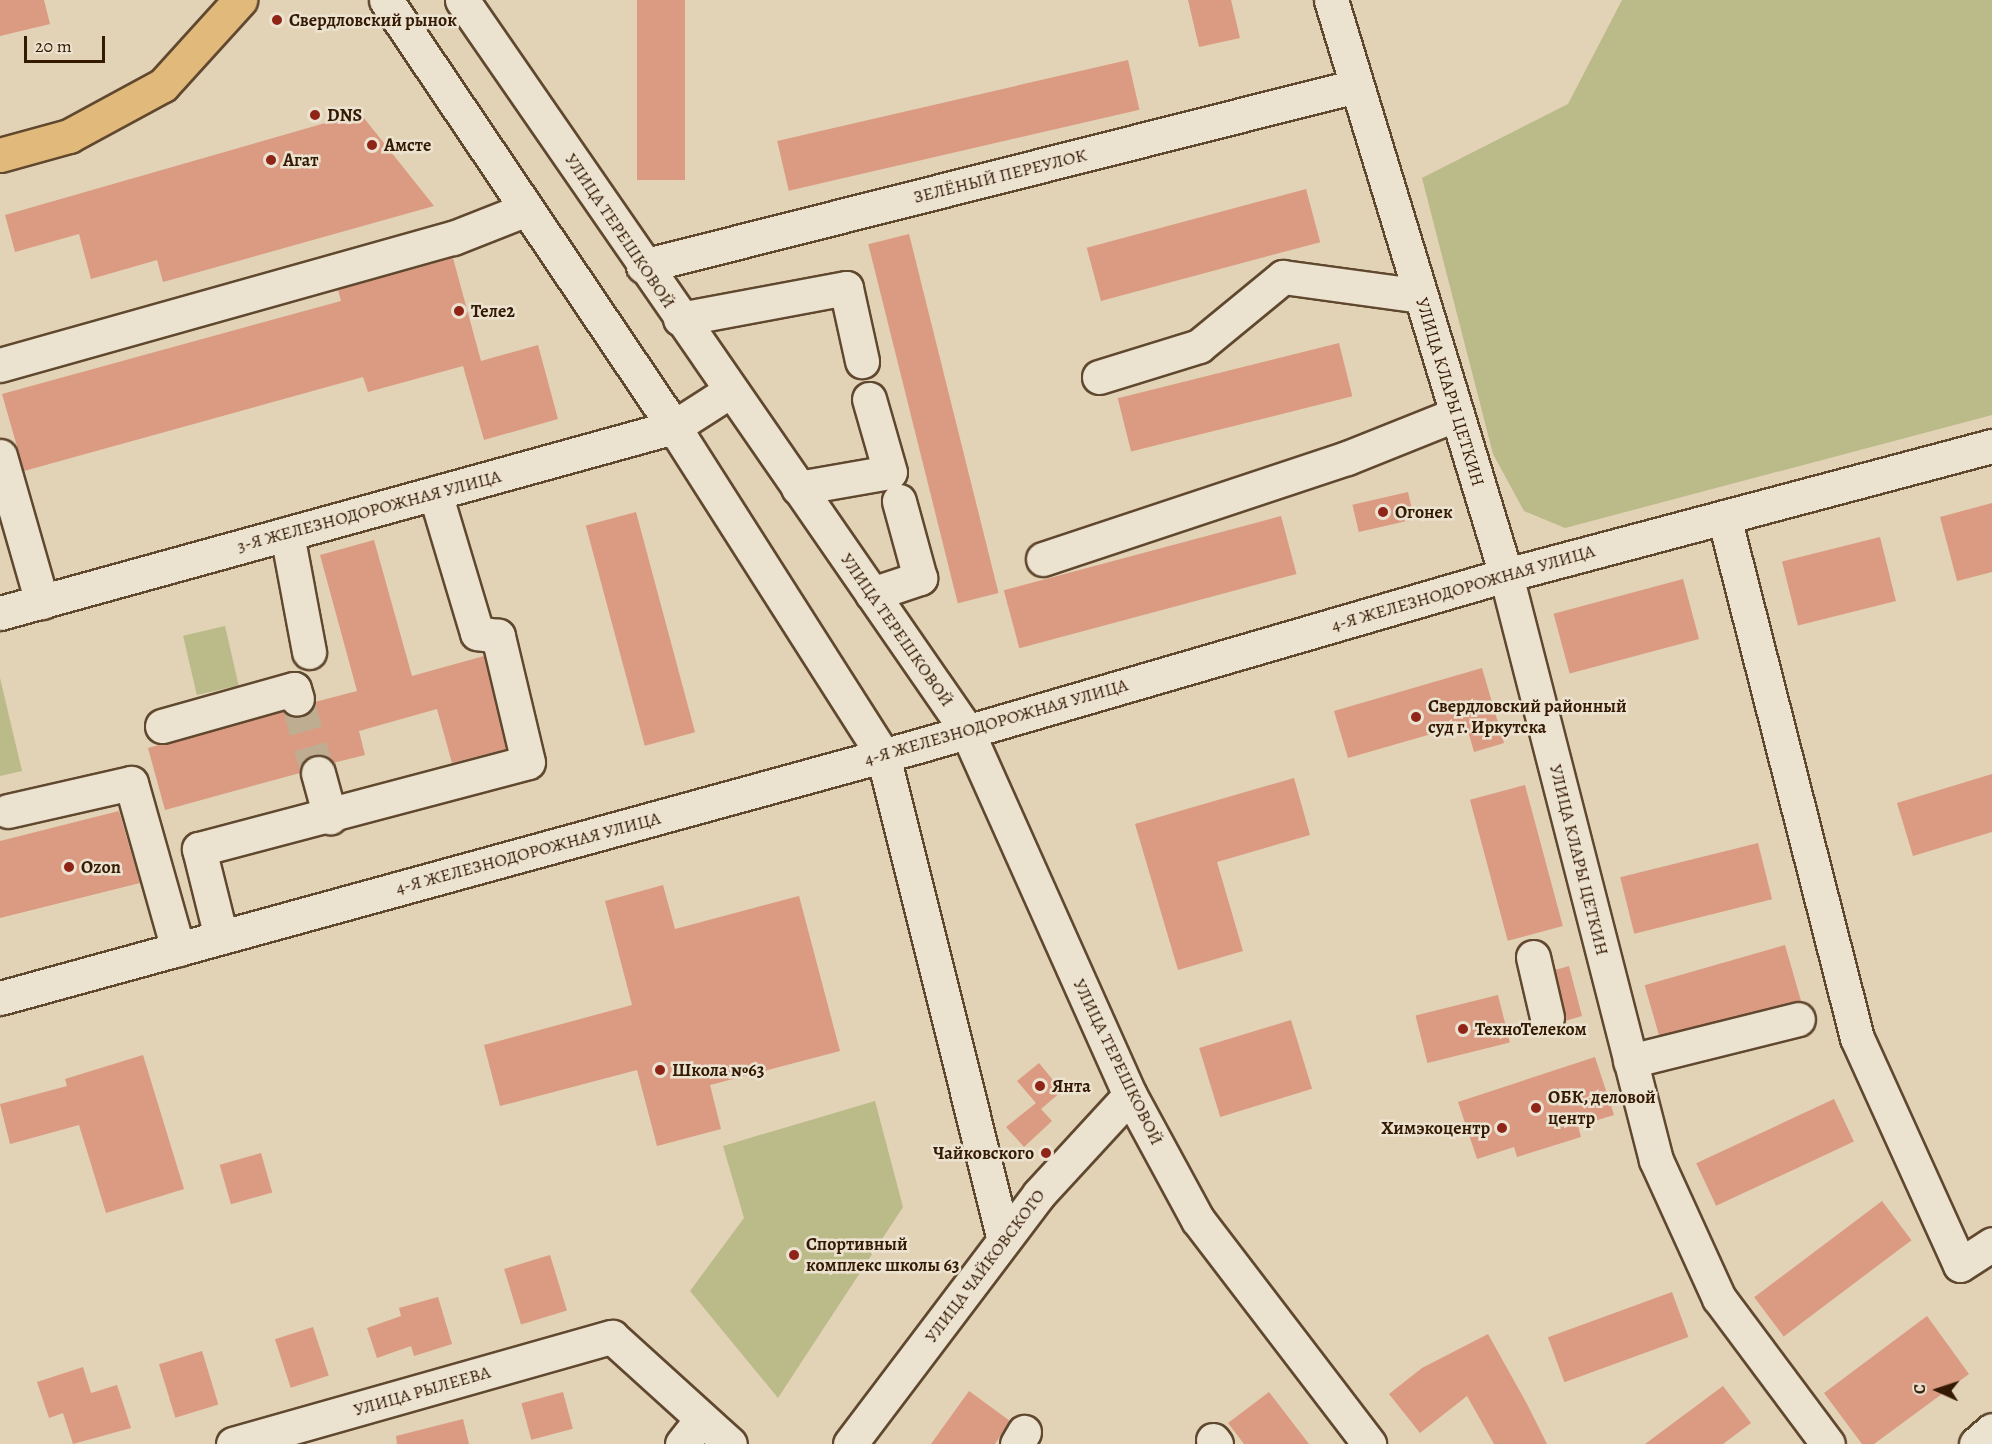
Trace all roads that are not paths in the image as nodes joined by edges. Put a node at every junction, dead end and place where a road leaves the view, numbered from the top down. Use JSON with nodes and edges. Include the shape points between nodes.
{"nodes":[{"id":1,"x":240,"y":0,"type":"edge"},
{"id":2,"x":386,"y":0,"type":"edge"},
{"id":3,"x":462,"y":0,"type":"edge"},
{"id":4,"x":1331,"y":0,"type":"edge"},
{"id":5,"x":1356,"y":86,"type":"junction"},
{"id":6,"x":0,"y":155,"type":"edge"},
{"id":7,"x":524,"y":210,"type":"junction"},
{"id":8,"x":643,"y":266,"type":"junction"},
{"id":9,"x":1421,"y":296,"type":"junction"},
{"id":10,"x":680,"y":319,"type":"junction"},
{"id":11,"x":862,"y":361,"type":"dead end"},
{"id":12,"x":0,"y":365,"type":"edge"},
{"id":13,"x":1098,"y":377,"type":"dead end"},
{"id":14,"x":730,"y":391,"type":"junction"},
{"id":15,"x":869,"y":399,"type":"dead end"},
{"id":16,"x":1458,"y":414,"type":"junction"},
{"id":17,"x":674,"y":427,"type":"junction"},
{"id":18,"x":1992,"y":446,"type":"edge"},
{"id":19,"x":0,"y":456,"type":"edge"},
{"id":20,"x":798,"y":489,"type":"junction"},
{"id":21,"x":435,"y":493,"type":"junction"},
{"id":22,"x":899,"y":501,"type":"dead end"},
{"id":23,"x":1724,"y":517,"type":"junction"},
{"id":24,"x":287,"y":534,"type":"junction"},
{"id":25,"x":1043,"y":559,"type":"dead end"},
{"id":26,"x":1506,"y":575,"type":"junction"},
{"id":27,"x":872,"y":594,"type":"junction"},
{"id":28,"x":42,"y":602,"type":"junction"},
{"id":29,"x":0,"y":613,"type":"edge"},
{"id":30,"x":309,"y":652,"type":"dead end"},
{"id":31,"x":297,"y":699,"type":"dead end"},
{"id":32,"x":162,"y":726,"type":"dead end"},
{"id":33,"x":967,"y":731,"type":"junction"},
{"id":34,"x":883,"y":755,"type":"junction"},
{"id":35,"x":318,"y":773,"type":"tunnel mouth"},
{"id":36,"x":8,"y":811,"type":"dead end"},
{"id":37,"x":330,"y":817,"type":"junction"},
{"id":38,"x":221,"y":937,"type":"junction"},
{"id":39,"x":178,"y":949,"type":"junction"},
{"id":40,"x":1533,"y":957,"type":"dead end"},
{"id":41,"x":0,"y":998,"type":"edge"},
{"id":42,"x":1547,"y":1017,"type":"dead end"},
{"id":43,"x":1798,"y":1018,"type":"dead end"},
{"id":44,"x":1630,"y":1061,"type":"junction"},
{"id":45,"x":1130,"y":1095,"type":"junction"},
{"id":46,"x":1004,"y":1239,"type":"junction"},
{"id":47,"x":1992,"y":1244,"type":"edge"},
{"id":48,"x":1992,"y":1430,"type":"edge"},
{"id":49,"x":692,"y":1432,"type":"edge"},
{"id":50,"x":232,"y":1444,"type":"edge"},
{"id":51,"x":730,"y":1444,"type":"edge"},
{"id":52,"x":850,"y":1444,"type":"edge"},
{"id":53,"x":1369,"y":1444,"type":"edge"},
{"id":54,"x":1828,"y":1444,"type":"edge"},
{"id":55,"x":1976,"y":1444,"type":"edge"}],
"edges":[{"from":1,"to":6,"type":"main road","via":[[163,85],[69,136]]},
{"from":2,"to":7,"type":"street"},
{"from":3,"to":8,"type":"street","name":"УЛИЦА ТЕРЕШКОВОЙ"},
{"from":4,"to":5,"type":"street","name":"УЛИЦА КЛАРЫ ЦЕТКИН"},
{"from":5,"to":8,"type":"street","name":"ЗЕЛЁНЫЙ ПЕРЕУЛОК"},
{"from":5,"to":9,"type":"street","name":"УЛИЦА КЛАРЫ ЦЕТКИН"},
{"from":7,"to":12,"type":"street","via":[[453,238]]},
{"from":7,"to":17,"type":"street"},
{"from":8,"to":10,"type":"street","name":"УЛИЦА ТЕРЕШКОВОЙ"},
{"from":9,"to":13,"type":"street","via":[[1283,278],[1199,346]]},
{"from":9,"to":16,"type":"street","name":"УЛИЦА КЛАРЫ ЦЕТКИН"},
{"from":10,"to":11,"type":"street","via":[[846,288]]},
{"from":10,"to":14,"type":"street","name":"УЛИЦА ТЕРЕШКОВОЙ"},
{"from":14,"to":17,"type":"street","name":"3-Я ЖЕЛЕЗНОДОРОЖНАЯ УЛИЦА"},
{"from":14,"to":20,"type":"street","name":"УЛИЦА ТЕРЕШКОВОЙ"},
{"from":15,"to":20,"type":"street","via":[[890,471]]},
{"from":16,"to":25,"type":"street","via":[[1347,458]]},
{"from":16,"to":26,"type":"street","name":"УЛИЦА КЛАРЫ ЦЕТКИН"},
{"from":17,"to":21,"type":"street","name":"3-Я ЖЕЛЕЗНОДОРОЖНАЯ УЛИЦА"},
{"from":17,"to":34,"type":"street"},
{"from":18,"to":23,"type":"street","name":"4-Я ЖЕЛЕЗНОДОРОЖНАЯ УЛИЦА"},
{"from":19,"to":28,"type":"street"},
{"from":20,"to":27,"type":"street","name":"УЛИЦА ТЕРЕШКОВОЙ"},
{"from":21,"to":24,"type":"street","name":"3-Я ЖЕЛЕЗНОДОРОЖНАЯ УЛИЦА"},
{"from":21,"to":37,"type":"street","via":[[477,633],[498,636],[528,762]]},
{"from":22,"to":27,"type":"street","via":[[920,578]]},
{"from":23,"to":26,"type":"street","name":"4-Я ЖЕЛЕЗНОДОРОЖНАЯ УЛИЦА"},
{"from":23,"to":47,"type":"street","via":[[1857,1038],[1960,1265]]},
{"from":24,"to":28,"type":"street","name":"3-Я ЖЕЛЕЗНОДОРОЖНАЯ УЛИЦА"},
{"from":24,"to":30,"type":"street"},
{"from":26,"to":33,"type":"street","name":"4-Я ЖЕЛЕЗНОДОРОЖНАЯ УЛИЦА"},
{"from":26,"to":44,"type":"street","name":"УЛИЦА КЛАРЫ ЦЕТКИН"},
{"from":27,"to":33,"type":"street","name":"УЛИЦА ТЕРЕШКОВОЙ"},
{"from":28,"to":29,"type":"street","name":"3-Я ЖЕЛЕЗНОДОРОЖНАЯ УЛИЦА"},
{"from":31,"to":32,"type":"street","via":[[294,689]]},
{"from":33,"to":34,"type":"street","name":"4-Я ЖЕЛЕЗНОДОРОЖНАЯ УЛИЦА"},
{"from":33,"to":45,"type":"street","name":"УЛИЦА ТЕРЕШКОВОЙ"},
{"from":34,"to":38,"type":"street","name":"4-Я ЖЕЛЕЗНОДОРОЖНАЯ УЛИЦА"},
{"from":34,"to":46,"type":"street"},
{"from":35,"to":37,"type":"street"},
{"from":36,"to":39,"type":"street","via":[[131,783]]},
{"from":37,"to":38,"type":"street","via":[[200,849]]},
{"from":38,"to":39,"type":"street","name":"4-Я ЖЕЛЕЗНОДОРОЖНАЯ УЛИЦА"},
{"from":39,"to":41,"type":"street","name":"4-Я ЖЕЛЕЗНОДОРОЖНАЯ УЛИЦА"},
{"from":40,"to":42,"type":"street"},
{"from":43,"to":44,"type":"street"},
{"from":44,"to":54,"type":"street","name":"УЛИЦА КЛАРЫ ЦЕТКИН","via":[[1656,1160],[1719,1298]]},
{"from":45,"to":46,"type":"street","name":"УЛИЦА ЧАЙКОВСКОГО"},
{"from":45,"to":53,"type":"street","name":"УЛИЦА ТЕРЕШКОВОЙ","via":[[1198,1220]]},
{"from":46,"to":52,"type":"street","name":"УЛИЦА ЧАЙКОВСКОГО"},
{"from":48,"to":55,"type":"street"},
{"from":49,"to":50,"type":"street","name":"УЛИЦА РЫЛЕЕВА","via":[[612,1337]]},
{"from":49,"to":51,"type":"street"}]}
